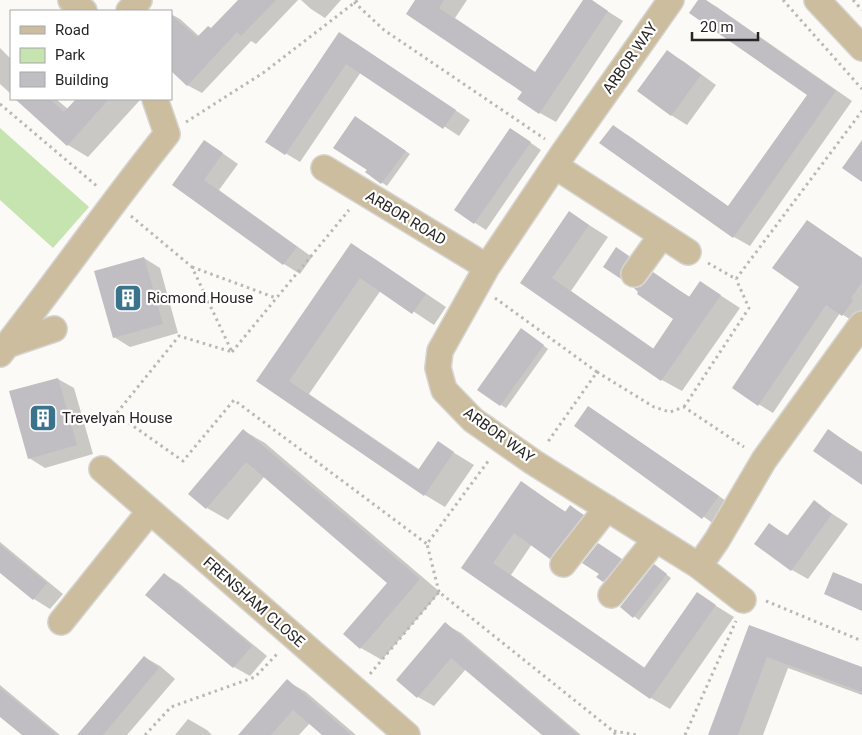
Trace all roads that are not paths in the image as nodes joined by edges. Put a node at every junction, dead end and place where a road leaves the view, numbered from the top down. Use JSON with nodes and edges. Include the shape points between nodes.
{"nodes":[{"id":1,"x":71,"y":0,"type":"edge"},
{"id":2,"x":139,"y":0,"type":"edge"},
{"id":3,"x":671,"y":0,"type":"edge"},
{"id":4,"x":817,"y":0,"type":"edge"},
{"id":5,"x":83,"y":10,"type":"edge"},
{"id":6,"x":130,"y":10,"type":"edge"},
{"id":7,"x":862,"y":48,"type":"edge"},
{"id":8,"x":155,"y":100,"type":"edge"},
{"id":9,"x":559,"y":159,"type":"junction"},
{"id":10,"x":324,"y":168,"type":"dead end"},
{"id":11,"x":662,"y":235,"type":"junction"},
{"id":12,"x":688,"y":252,"type":"road end"},
{"id":13,"x":634,"y":274,"type":"dead end"},
{"id":14,"x":482,"y":276,"type":"junction"},
{"id":15,"x":862,"y":324,"type":"edge"},
{"id":16,"x":54,"y":328,"type":"dead end"},
{"id":17,"x":4,"y":349,"type":"edge"},
{"id":18,"x":102,"y":469,"type":"dead end"},
{"id":19,"x":607,"y":508,"type":"junction"},
{"id":20,"x":150,"y":511,"type":"junction"},
{"id":21,"x":656,"y":539,"type":"junction"},
{"id":22,"x":563,"y":564,"type":"dead end"},
{"id":23,"x":700,"y":566,"type":"junction"},
{"id":24,"x":611,"y":595,"type":"dead end"},
{"id":25,"x":743,"y":600,"type":"road end"},
{"id":26,"x":61,"y":622,"type":"dead end"},
{"id":27,"x":407,"y":735,"type":"edge"}],
"edges":[{"from":1,"to":5,"type":"street"},
{"from":2,"to":6,"type":"street"},
{"from":3,"to":9,"type":"street","name":"ARBOR WAY"},
{"from":4,"to":7,"type":"street"},
{"from":8,"to":17,"type":"street","via":[[166,134]]},
{"from":9,"to":11,"type":"street"},
{"from":9,"to":14,"type":"street","name":"ARBOR WAY"},
{"from":10,"to":14,"type":"street","name":"ARBOR ROAD","via":[[364,192]]},
{"from":11,"to":12,"type":"street"},
{"from":11,"to":13,"type":"street"},
{"from":14,"to":19,"type":"street","name":"ARBOR WAY","via":[[440,352],[438,368],[444,390],[473,420]]},
{"from":15,"to":23,"type":"street","via":[[764,460]]},
{"from":16,"to":17,"type":"street"},
{"from":18,"to":20,"type":"street","name":"FRENSHAM CLOSE"},
{"from":19,"to":21,"type":"street","name":"ARBOR WAY"},
{"from":19,"to":22,"type":"street"},
{"from":20,"to":26,"type":"street"},
{"from":20,"to":27,"type":"street","name":"FRENSHAM CLOSE"},
{"from":21,"to":23,"type":"street","name":"ARBOR WAY"},
{"from":21,"to":24,"type":"street"},
{"from":23,"to":25,"type":"street","name":"ARBOR WAY"}]}
